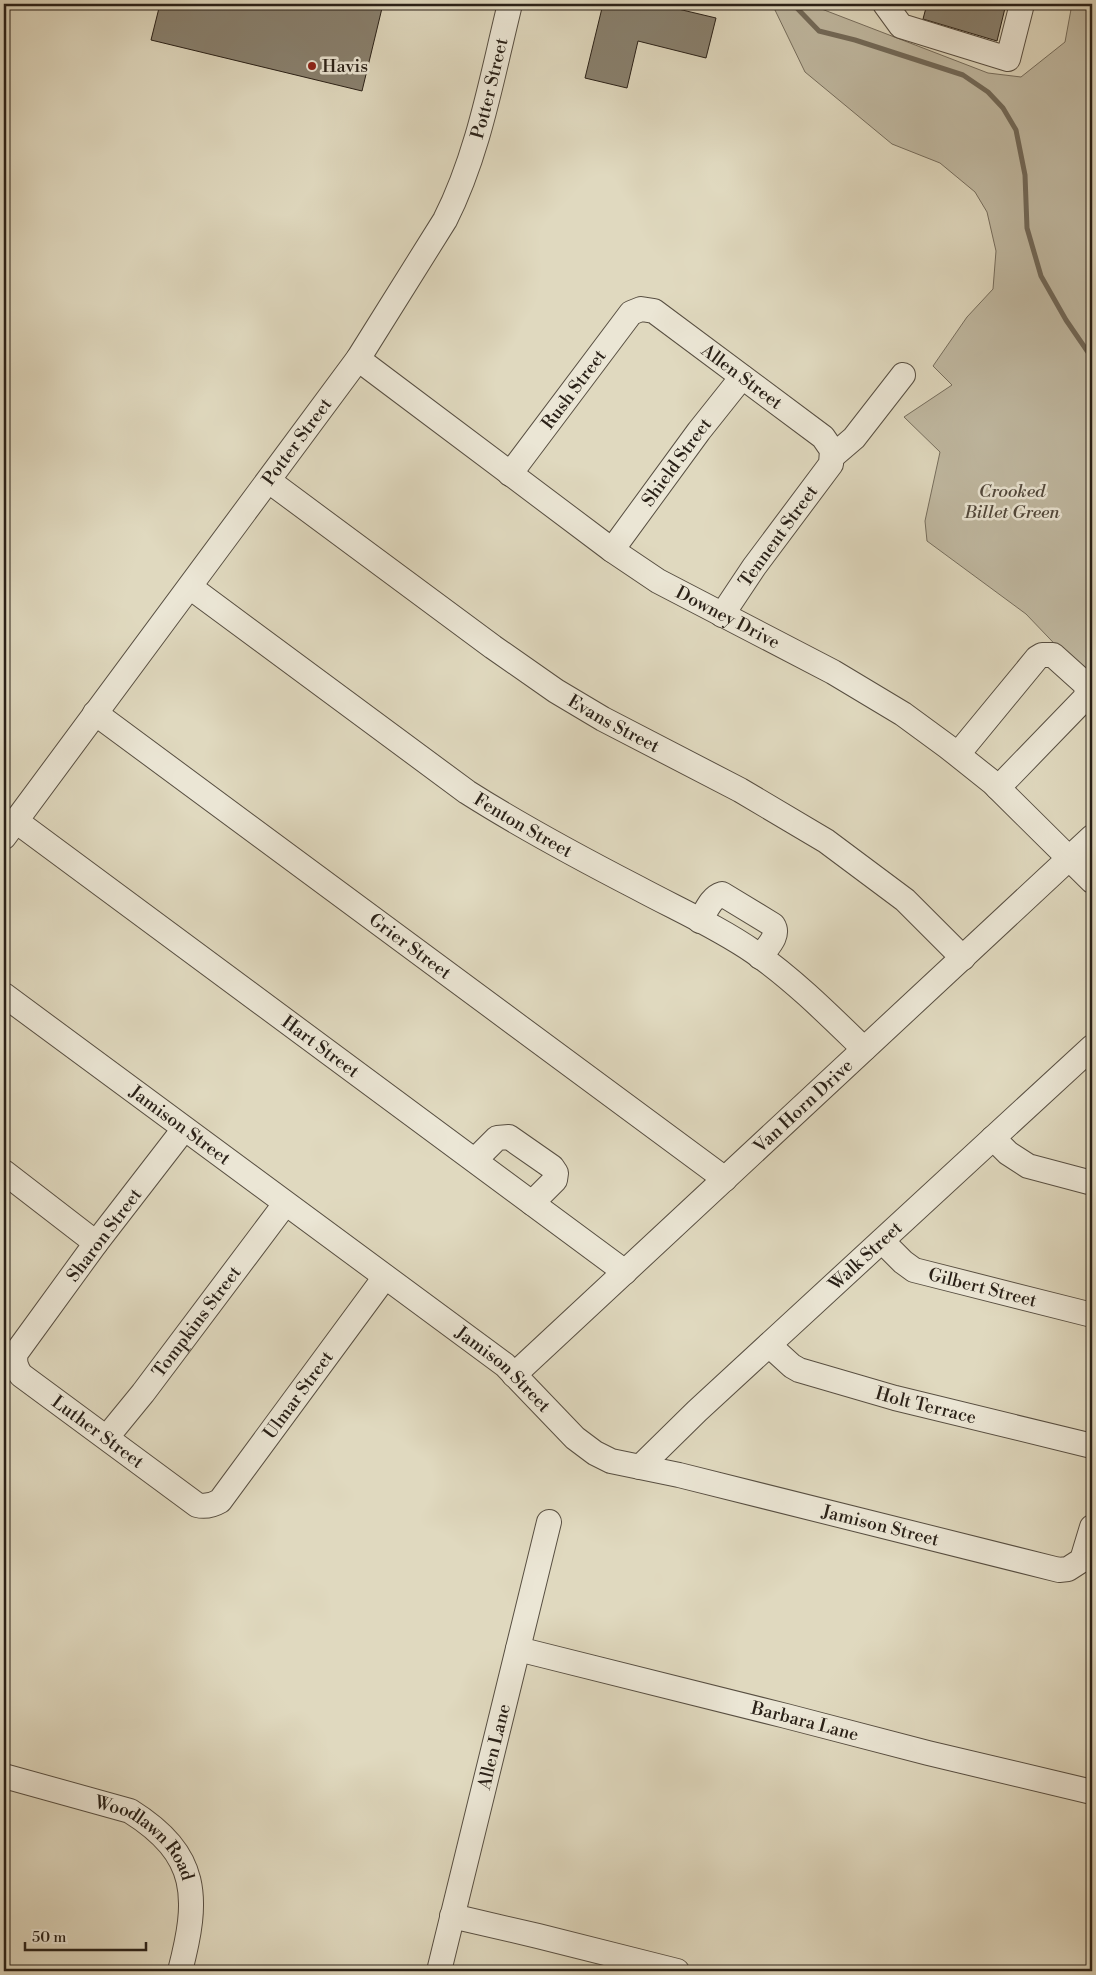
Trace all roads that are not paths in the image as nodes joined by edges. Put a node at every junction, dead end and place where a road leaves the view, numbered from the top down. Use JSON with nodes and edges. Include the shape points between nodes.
{"nodes":[{"id":1,"x":510,"y":4,"type":"edge"},
{"id":2,"x":885,"y":4,"type":"edge"},
{"id":3,"x":1022,"y":4,"type":"edge"},
{"id":4,"x":641,"y":309,"type":"joint"},
{"id":5,"x":358,"y":359,"type":"junction"},
{"id":6,"x":903,"y":375,"type":"dead end"},
{"id":7,"x":742,"y":377,"type":"junction"},
{"id":8,"x":833,"y":456,"type":"junction"},
{"id":9,"x":510,"y":474,"type":"junction"},
{"id":10,"x":268,"y":480,"type":"junction"},
{"id":11,"x":612,"y":550,"type":"junction"},
{"id":12,"x":190,"y":587,"type":"junction"},
{"id":13,"x":722,"y":615,"type":"junction"},
{"id":14,"x":95,"y":713,"type":"junction"},
{"id":15,"x":958,"y":754,"type":"junction"},
{"id":16,"x":998,"y":788,"type":"junction"},
{"id":17,"x":10,"y":829,"type":"edge"},
{"id":18,"x":1092,"y":838,"type":"edge"},
{"id":19,"x":1071,"y":858,"type":"junction"},
{"id":20,"x":1092,"y":881,"type":"edge"},
{"id":21,"x":700,"y":921,"type":"junction"},
{"id":22,"x":760,"y":957,"type":"junction"},
{"id":23,"x":963,"y":958,"type":"junction"},
{"id":24,"x":4,"y":995,"type":"edge"},
{"id":25,"x":1092,"y":1047,"type":"edge"},
{"id":26,"x":864,"y":1049,"type":"junction"},
{"id":27,"x":184,"y":1129,"type":"junction"},
{"id":28,"x":993,"y":1138,"type":"junction"},
{"id":29,"x":475,"y":1160,"type":"junction"},
{"id":30,"x":4,"y":1172,"type":"edge"},
{"id":31,"x":725,"y":1179,"type":"junction"},
{"id":32,"x":1092,"y":1183,"type":"edge"},
{"id":33,"x":532,"y":1203,"type":"junction"},
{"id":34,"x":285,"y":1204,"type":"junction"},
{"id":35,"x":882,"y":1241,"type":"junction"},
{"id":36,"x":96,"y":1243,"type":"junction"},
{"id":37,"x":625,"y":1272,"type":"junction"},
{"id":38,"x":385,"y":1277,"type":"junction"},
{"id":39,"x":1092,"y":1316,"type":"edge"},
{"id":40,"x":24,"y":1341,"type":"joint"},
{"id":41,"x":769,"y":1345,"type":"junction"},
{"id":42,"x":514,"y":1375,"type":"junction"},
{"id":43,"x":107,"y":1437,"type":"junction"},
{"id":44,"x":1092,"y":1446,"type":"edge"},
{"id":45,"x":640,"y":1467,"type":"junction"},
{"id":46,"x":206,"y":1506,"type":"joint"},
{"id":47,"x":550,"y":1522,"type":"dead end"},
{"id":48,"x":1092,"y":1527,"type":"edge"},
{"id":49,"x":518,"y":1649,"type":"junction"},
{"id":50,"x":4,"y":1776,"type":"edge"},
{"id":51,"x":1092,"y":1792,"type":"edge"},
{"id":52,"x":452,"y":1916,"type":"junction"},
{"id":53,"x":180,"y":1971,"type":"edge"},
{"id":54,"x":439,"y":1971,"type":"edge"},
{"id":55,"x":677,"y":1971,"type":"edge"}],
"edges":[{"from":1,"to":5,"type":"street","name":"Potter Street","via":[[472,157],[457,197]]},
{"from":2,"to":3,"type":"street","via":[[901,26],[1008,59]]},
{"from":4,"to":7,"type":"street","name":"Allen Street","via":[[654,311]]},
{"from":4,"to":9,"type":"street","name":"Rush Street","via":[[631,313]]},
{"from":5,"to":9,"type":"street","name":"Downey Drive"},
{"from":5,"to":10,"type":"street","name":"Potter Street"},
{"from":6,"to":8,"type":"street","via":[[854,438]]},
{"from":7,"to":8,"type":"street","name":"Allen Street","via":[[823,437]]},
{"from":7,"to":11,"type":"street","name":"Shield Street"},
{"from":8,"to":13,"type":"street","name":"Tennent Street","via":[[831,464]]},
{"from":9,"to":11,"type":"street","name":"Downey Drive"},
{"from":10,"to":12,"type":"street","name":"Potter Street"},
{"from":10,"to":23,"type":"street","name":"Evans Street","via":[[556,691],[603,720],[764,803],[826,841],[905,900]]},
{"from":11,"to":13,"type":"street","name":"Downey Drive","via":[[658,581]]},
{"from":12,"to":14,"type":"street","name":"Potter Street"},
{"from":12,"to":21,"type":"street","name":"Fenton Street","via":[[467,792],[573,855]]},
{"from":13,"to":15,"type":"street","name":"Downey Drive","via":[[868,692]]},
{"from":14,"to":17,"type":"street","name":"Potter Street"},
{"from":14,"to":31,"type":"street","name":"Grier Street"},
{"from":15,"to":16,"type":"street","name":"Downey Drive"},
{"from":15,"to":16,"type":"street","via":[[1037,658],[1053,654],[1083,682],[1087,696]]},
{"from":16,"to":19,"type":"street","name":"Downey Drive"},
{"from":17,"to":29,"type":"street","name":"Hart Street"},
{"from":18,"to":19,"type":"street","name":"Van Horn Drive"},
{"from":19,"to":20,"type":"street","name":"Downey Drive"},
{"from":19,"to":23,"type":"street","name":"Van Horn Drive"},
{"from":21,"to":22,"type":"street","name":"Fenton Street"},
{"from":21,"to":22,"type":"street","via":[[716,896],[722,894],[772,925],[776,935]]},
{"from":22,"to":26,"type":"street","name":"Fenton Street","via":[[783,974]]},
{"from":23,"to":26,"type":"street","name":"Van Horn Drive"},
{"from":24,"to":27,"type":"street","name":"Jamison Street"},
{"from":25,"to":28,"type":"street","name":"Walk Street"},
{"from":26,"to":31,"type":"street","name":"Van Horn Drive"},
{"from":27,"to":34,"type":"street","name":"Jamison Street"},
{"from":27,"to":36,"type":"street","name":"Sharon Street"},
{"from":28,"to":32,"type":"street","via":[[1028,1166]]},
{"from":28,"to":35,"type":"street","name":"Walk Street"},
{"from":29,"to":33,"type":"street","name":"Hart Street"},
{"from":29,"to":33,"type":"street","via":[[496,1138],[509,1137],[552,1167],[556,1173],[555,1180]]},
{"from":30,"to":36,"type":"street"},
{"from":31,"to":37,"type":"street","name":"Van Horn Drive"},
{"from":33,"to":37,"type":"street","name":"Hart Street"},
{"from":34,"to":38,"type":"street","name":"Jamison Street"},
{"from":34,"to":43,"type":"street","name":"Tompkins Street"},
{"from":35,"to":39,"type":"street","name":"Gilbert Street","via":[[914,1270]]},
{"from":35,"to":41,"type":"street","name":"Walk Street"},
{"from":36,"to":40,"type":"street","name":"Sharon Street"},
{"from":37,"to":42,"type":"street","name":"Van Horn Drive"},
{"from":38,"to":42,"type":"street","name":"Jamison Street","via":[[505,1365]]},
{"from":38,"to":46,"type":"street","name":"Ulmar Street","via":[[220,1501]]},
{"from":40,"to":43,"type":"street","name":"Luther Street","via":[[14,1360],[21,1375]]},
{"from":41,"to":44,"type":"street","name":"Holt Terrace","via":[[799,1370],[895,1398]]},
{"from":41,"to":45,"type":"street","name":"Walk Street"},
{"from":42,"to":45,"type":"street","name":"Jamison Street","via":[[575,1438],[595,1453]]},
{"from":43,"to":46,"type":"street","name":"Luther Street","via":[[197,1505]]},
{"from":45,"to":48,"type":"street","name":"Jamison Street","via":[[1059,1570],[1068,1569],[1082,1560]]},
{"from":47,"to":49,"type":"street","name":"Allen Lane"},
{"from":49,"to":51,"type":"street","name":"Barbara Lane"},
{"from":49,"to":52,"type":"street","name":"Allen Lane"},
{"from":50,"to":53,"type":"street","name":"Woodlawn Road","via":[[130,1811],[167,1840],[177,1853],[191,1892],[192,1913]]},
{"from":52,"to":54,"type":"street","name":"Allen Lane"},
{"from":52,"to":55,"type":"street"}]}
